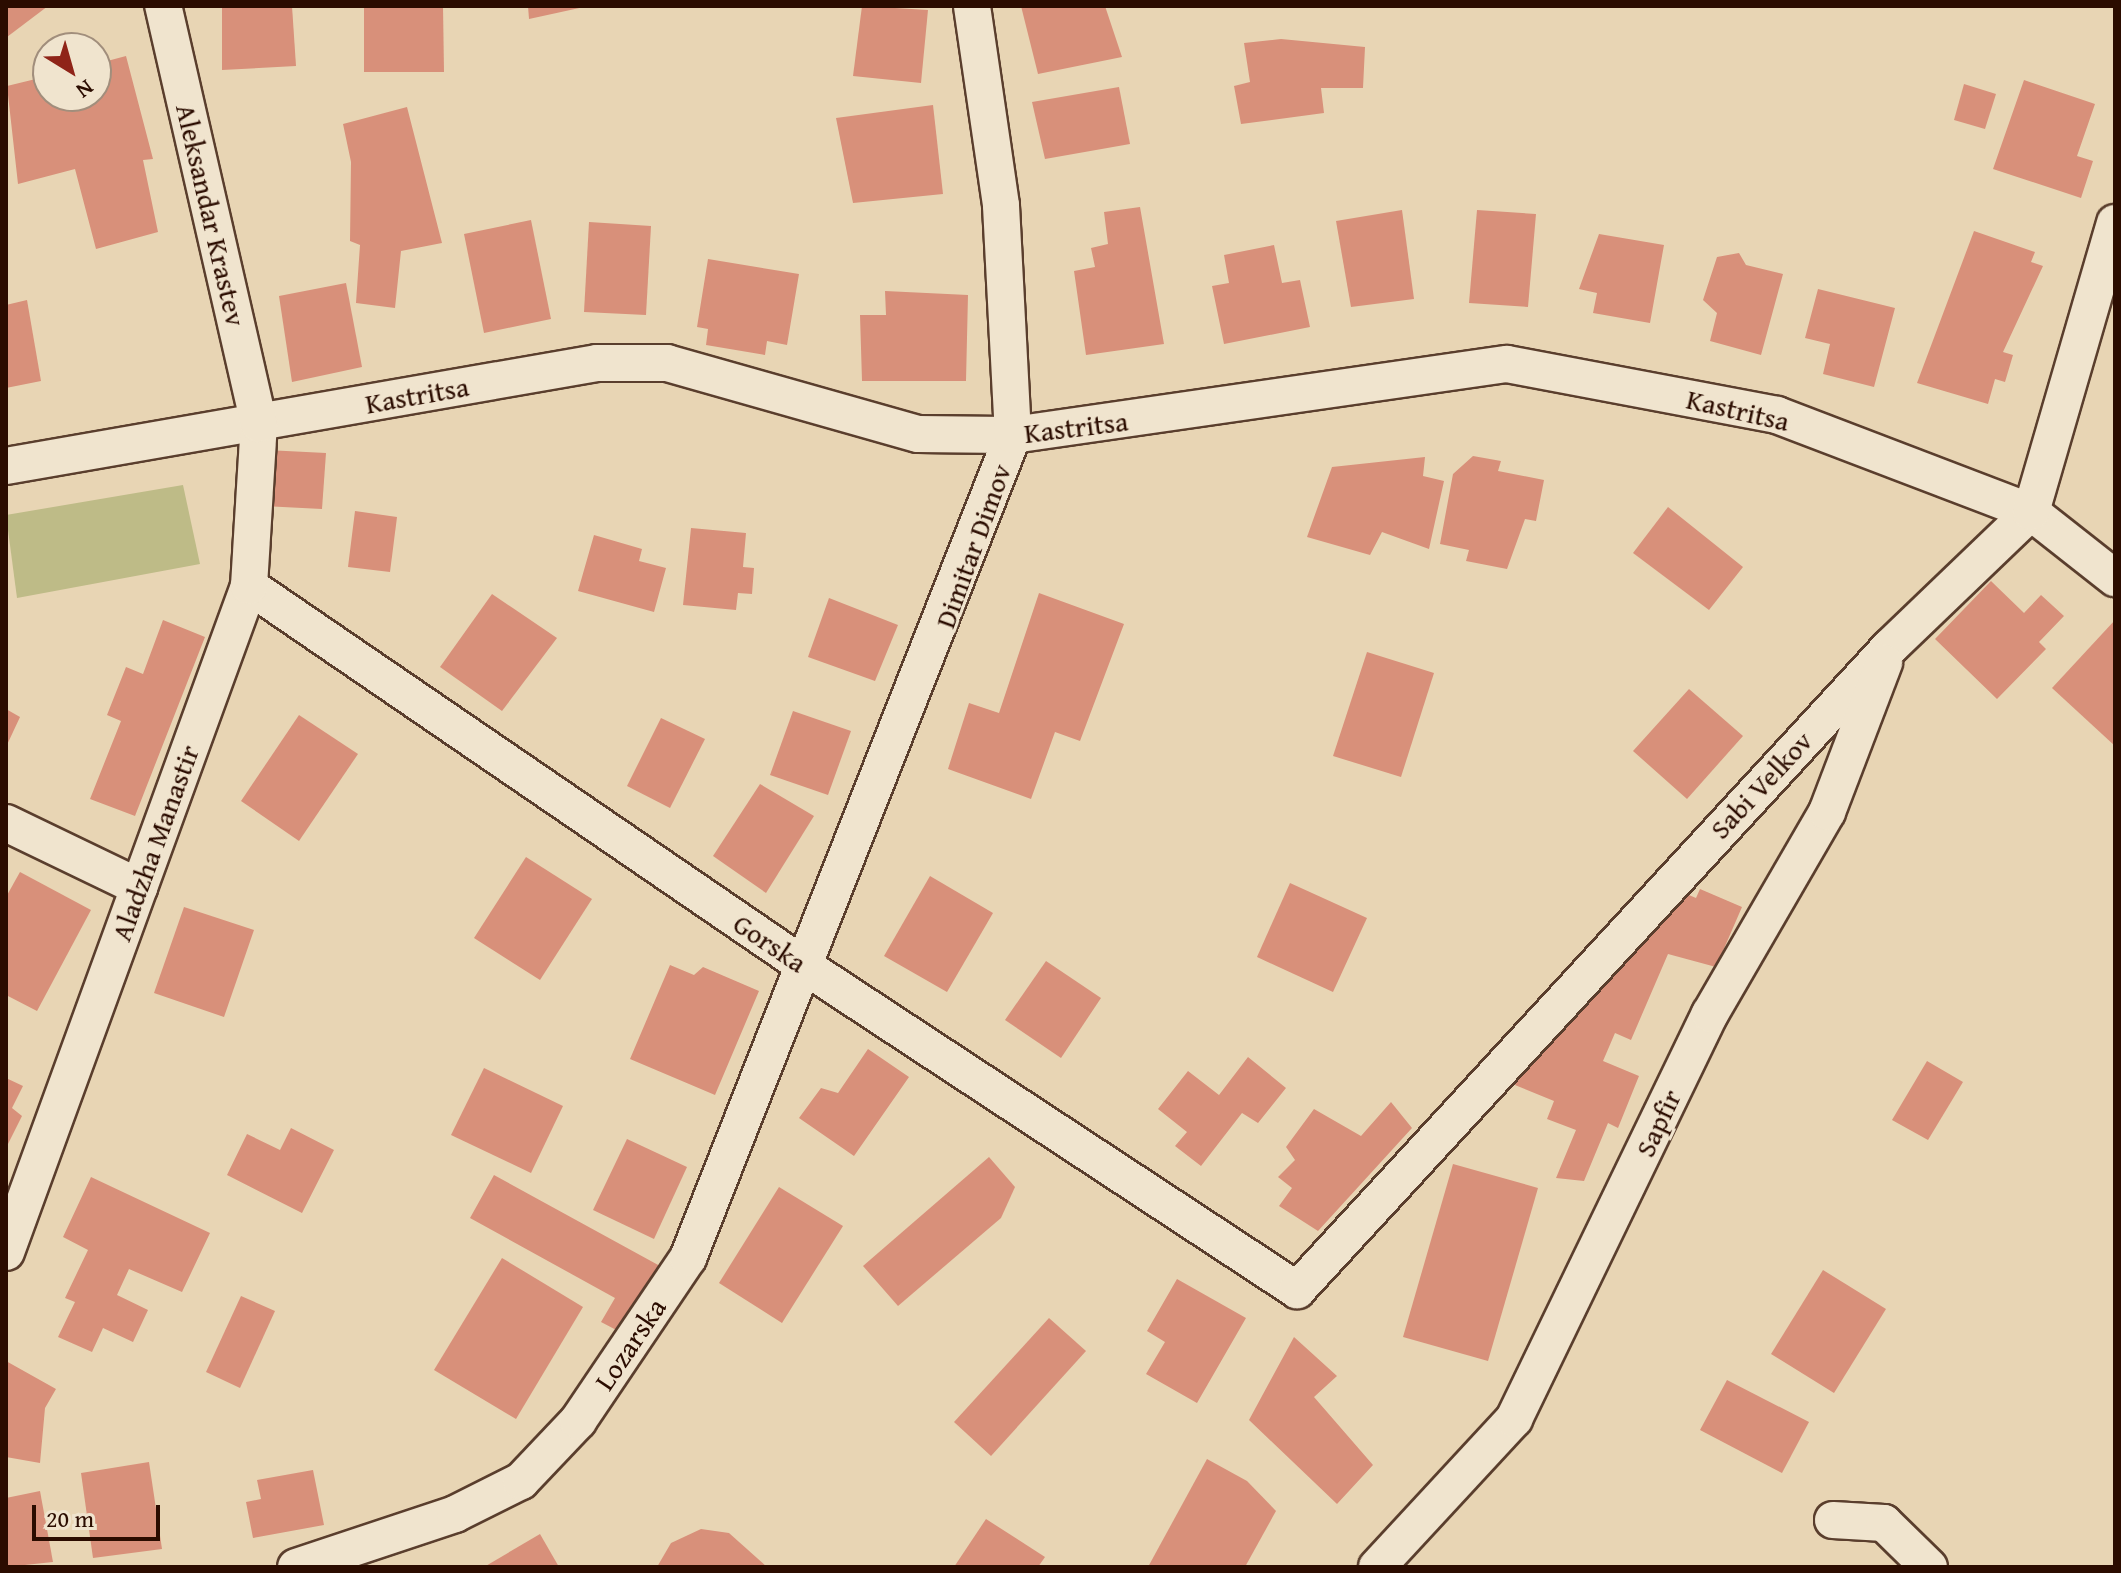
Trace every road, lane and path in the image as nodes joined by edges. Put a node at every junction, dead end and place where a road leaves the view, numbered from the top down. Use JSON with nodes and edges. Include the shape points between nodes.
{"nodes":[{"id":1,"x":163,"y":6,"type":"edge"},
{"id":2,"x":972,"y":6,"type":"edge"},
{"id":3,"x":2115,"y":223,"type":"edge"},
{"id":4,"x":259,"y":424,"type":"junction"},
{"id":5,"x":1013,"y":435,"type":"junction"},
{"id":6,"x":6,"y":466,"type":"edge"},
{"id":7,"x":2031,"y":512,"type":"junction"},
{"id":8,"x":2115,"y":578,"type":"edge"},
{"id":9,"x":249,"y":586,"type":"junction"},
{"id":10,"x":1890,"y":647,"type":"junction"},
{"id":11,"x":6,"y":823,"type":"edge"},
{"id":12,"x":139,"y":887,"type":"junction"},
{"id":13,"x":806,"y":967,"type":"junction"},
{"id":14,"x":6,"y":1252,"type":"edge"},
{"id":15,"x":1297,"y":1290,"type":"joint"},
{"id":16,"x":1833,"y":1520,"type":"dead end"},
{"id":17,"x":300,"y":1567,"type":"edge"},
{"id":18,"x":1377,"y":1567,"type":"edge"},
{"id":19,"x":1929,"y":1567,"type":"edge"}],
"edges":[{"from":1,"to":4,"type":"street","name":"Aleksandar Krastev"},
{"from":2,"to":5,"type":"street","name":"Dimitar Dimov","via":[[1001,205]]},
{"from":3,"to":7,"type":"street"},
{"from":4,"to":5,"type":"street","name":"Kastritsa","via":[[597,363],[667,363],[918,434]]},
{"from":4,"to":6,"type":"street","name":"Kastritsa"},
{"from":4,"to":9,"type":"street","name":"Aladzha Manastir"},
{"from":5,"to":7,"type":"street","name":"Kastritsa","via":[[1507,364],[1777,415]]},
{"from":5,"to":13,"type":"street","name":"Dimitar Dimov"},
{"from":7,"to":8,"type":"street","name":"Kastritsa"},
{"from":7,"to":10,"type":"street","name":"Sabi Velkov"},
{"from":9,"to":12,"type":"street","name":"Aladzha Manastir"},
{"from":9,"to":13,"type":"street","name":"Gorska"},
{"from":10,"to":15,"type":"street","name":"Sabi Velkov"},
{"from":10,"to":18,"type":"street","name":"Sapfir","via":[[1827,812],[1710,1014],[1514,1419]]},
{"from":11,"to":12,"type":"street"},
{"from":12,"to":14,"type":"street","name":"Aladzha Manastir"},
{"from":13,"to":15,"type":"street","name":"Gorska"},
{"from":13,"to":17,"type":"street","name":"Lozarska","via":[[688,1258],[578,1421],[521,1481],[455,1514]]},
{"from":16,"to":19,"type":"street","via":[[1884,1523]]}]}
